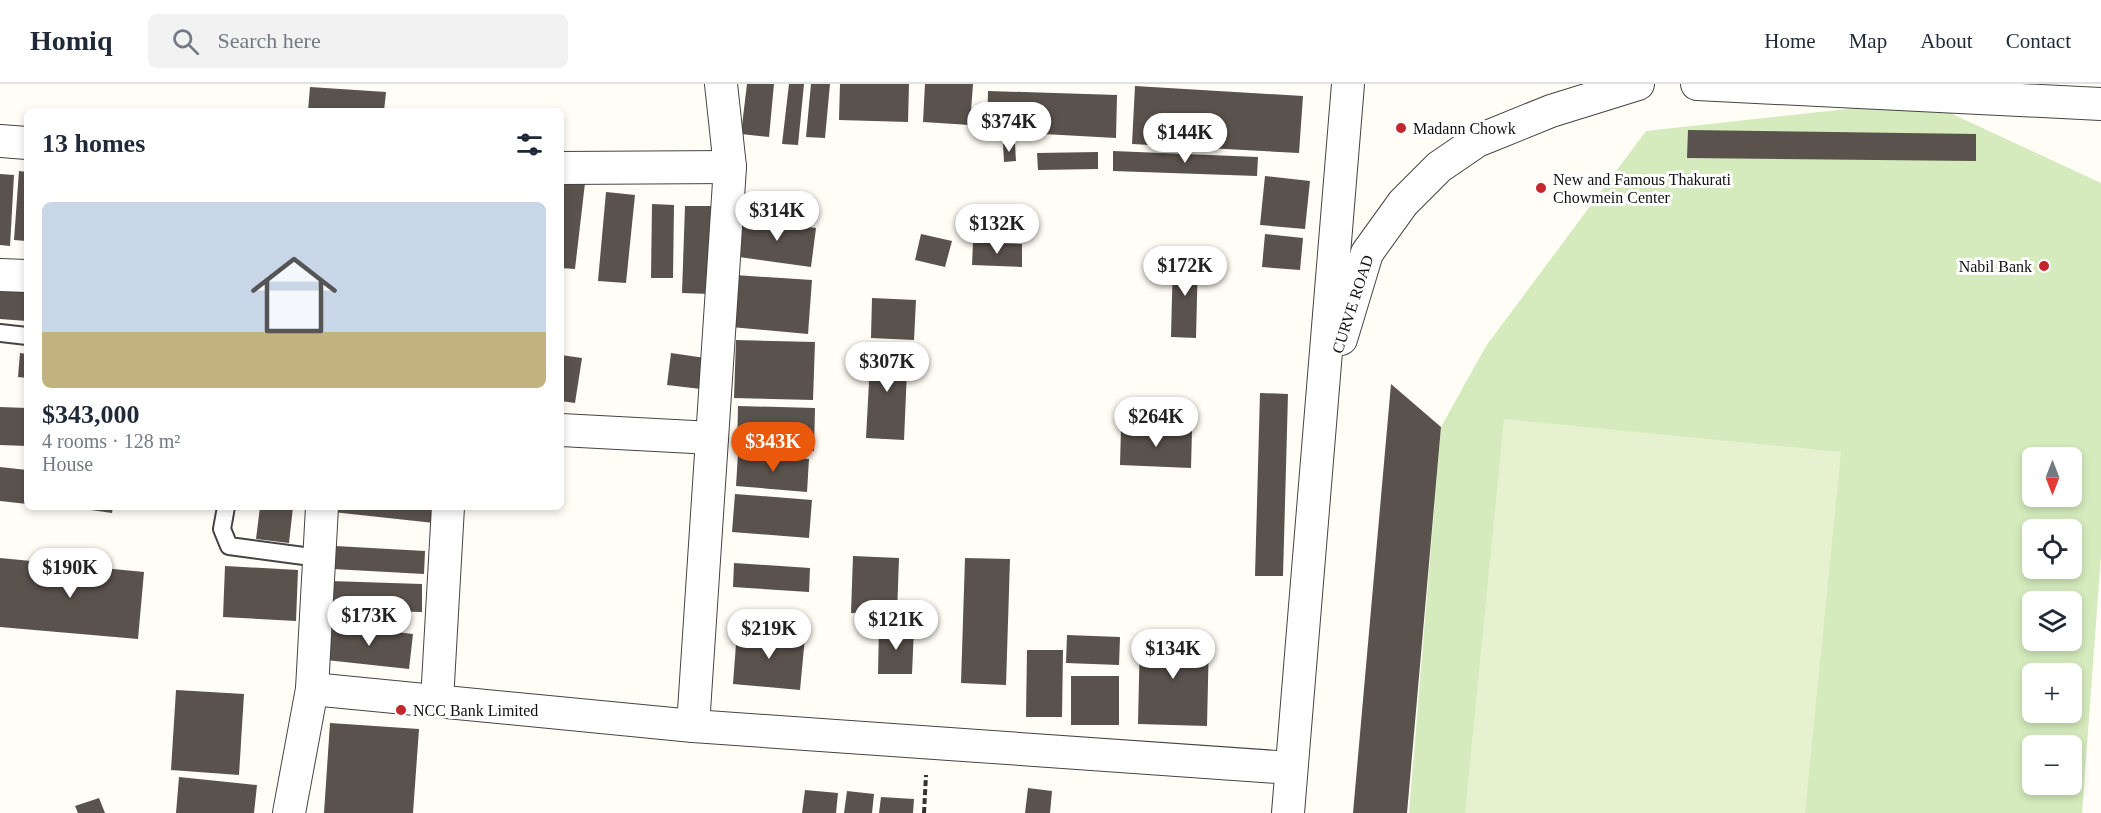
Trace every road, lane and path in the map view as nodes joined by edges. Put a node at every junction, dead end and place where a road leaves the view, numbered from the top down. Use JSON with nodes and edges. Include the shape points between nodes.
{"nodes":[{"id":1,"x":721,"y":84,"type":"edge"},
{"id":2,"x":1348,"y":84,"type":"edge"},
{"id":3,"x":1638,"y":84,"type":"edge"},
{"id":4,"x":1697,"y":84,"type":"edge"},
{"id":5,"x":2101,"y":104,"type":"edge"},
{"id":6,"x":0,"y":141,"type":"edge"},
{"id":7,"x":24,"y":143,"type":"edge"},
{"id":8,"x":730,"y":167,"type":"junction"},
{"id":9,"x":564,"y":168,"type":"edge"},
{"id":10,"x":0,"y":275,"type":"edge"},
{"id":11,"x":24,"y":276,"type":"edge"},
{"id":12,"x":0,"y":333,"type":"edge"},
{"id":13,"x":24,"y":336,"type":"edge"},
{"id":14,"x":1324,"y":393,"type":"junction"},
{"id":15,"x":564,"y":430,"type":"edge"},
{"id":16,"x":712,"y":438,"type":"junction"},
{"id":17,"x":225,"y":510,"type":"edge"},
{"id":18,"x":322,"y":510,"type":"edge"},
{"id":19,"x":448,"y":510,"type":"edge"},
{"id":20,"x":319,"y":558,"type":"junction"},
{"id":21,"x":312,"y":689,"type":"junction"},
{"id":22,"x":437,"y":701,"type":"junction"},
{"id":23,"x":693,"y":726,"type":"junction"},
{"id":24,"x":1291,"y":768,"type":"junction"},
{"id":25,"x":289,"y":813,"type":"edge"},
{"id":26,"x":1288,"y":813,"type":"edge"}],
"edges":[{"from":1,"to":8,"type":"street"},
{"from":2,"to":14,"type":"street"},
{"from":3,"to":14,"type":"street","name":"CURVE ROAD","via":[[1551,111],[1477,141],[1431,174],[1403,203],[1367,253]]},
{"from":4,"to":5,"type":"street"},
{"from":6,"to":7,"type":"street"},
{"from":8,"to":9,"type":"street"},
{"from":8,"to":16,"type":"street"},
{"from":10,"to":11,"type":"street"},
{"from":12,"to":13,"type":"lane"},
{"from":14,"to":24,"type":"street"},
{"from":15,"to":16,"type":"street"},
{"from":16,"to":23,"type":"street"},
{"from":17,"to":20,"type":"lane","via":[[222,529],[230,546]]},
{"from":18,"to":20,"type":"street"},
{"from":19,"to":22,"type":"street"},
{"from":20,"to":21,"type":"street"},
{"from":21,"to":22,"type":"street"},
{"from":21,"to":25,"type":"street"},
{"from":22,"to":23,"type":"street"},
{"from":23,"to":24,"type":"street"},
{"from":24,"to":26,"type":"street"}]}
